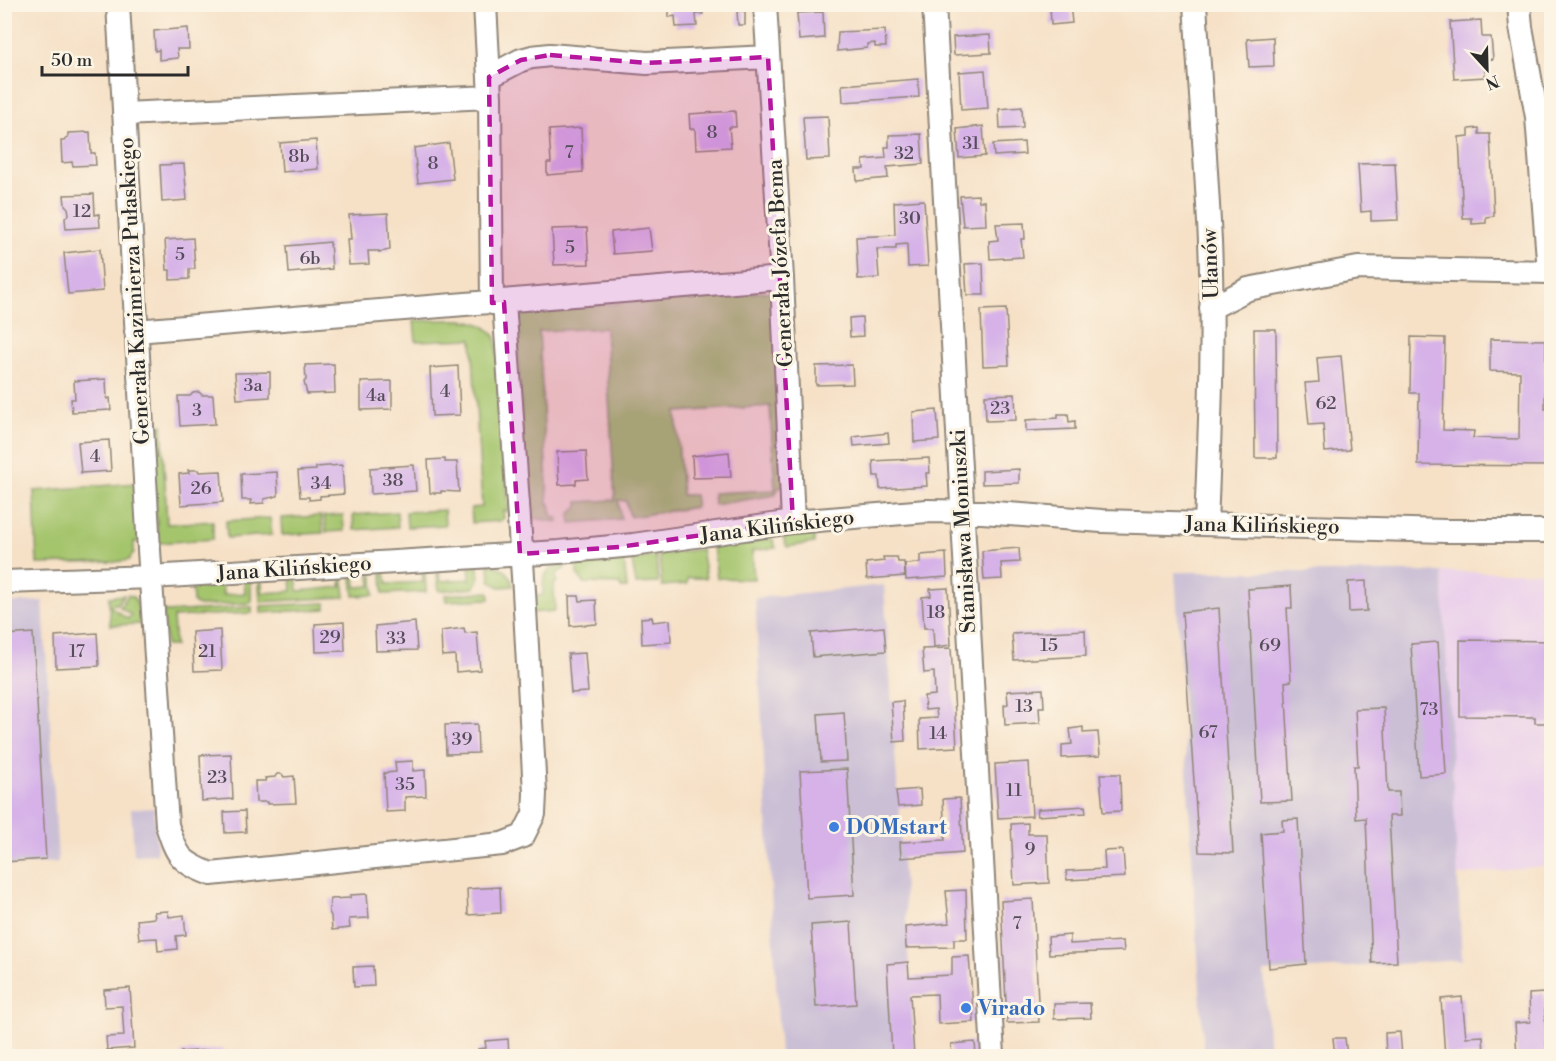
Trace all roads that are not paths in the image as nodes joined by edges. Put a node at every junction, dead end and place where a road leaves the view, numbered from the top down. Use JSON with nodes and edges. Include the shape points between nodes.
{"nodes":[{"id":1,"x":118,"y":4,"type":"edge"},
{"id":2,"x":485,"y":4,"type":"edge"},
{"id":3,"x":765,"y":4,"type":"edge"},
{"id":4,"x":934,"y":4,"type":"edge"},
{"id":5,"x":1195,"y":4,"type":"edge"},
{"id":6,"x":1519,"y":4,"type":"edge"},
{"id":7,"x":768,"y":57,"type":"junction"},
{"id":8,"x":490,"y":87,"type":"junction"},
{"id":9,"x":124,"y":114,"type":"junction"},
{"id":10,"x":1550,"y":272,"type":"edge"},
{"id":11,"x":782,"y":278,"type":"junction"},
{"id":12,"x":498,"y":302,"type":"junction"},
{"id":13,"x":1211,"y":308,"type":"junction"},
{"id":14,"x":136,"y":331,"type":"junction"},
{"id":15,"x":961,"y":512,"type":"junction"},
{"id":16,"x":793,"y":522,"type":"junction"},
{"id":17,"x":1206,"y":524,"type":"junction"},
{"id":18,"x":1551,"y":531,"type":"edge"},
{"id":19,"x":520,"y":554,"type":"junction"},
{"id":20,"x":151,"y":577,"type":"junction"},
{"id":21,"x":4,"y":582,"type":"edge"},
{"id":22,"x":993,"y":1056,"type":"edge"}],
"edges":[{"from":1,"to":9,"type":"street","name":"Generała Kazimierza Pułaskiego"},
{"from":2,"to":8,"type":"street","name":"Generała Kazimierza Pułaskiego"},
{"from":3,"to":7,"type":"street","name":"Generała Józefa Bema"},
{"from":4,"to":15,"type":"street","name":"Stanisława Moniuszki"},
{"from":5,"to":13,"type":"street","name":"Ułanów"},
{"from":6,"to":10,"type":"street","via":[[1537,117]]},
{"from":7,"to":8,"type":"street","via":[[647,63],[550,55],[521,60]]},
{"from":7,"to":11,"type":"street","name":"Generała Józefa Bema"},
{"from":8,"to":9,"type":"street"},
{"from":8,"to":12,"type":"street","name":"Generała Kazimierza Pułaskiego"},
{"from":9,"to":14,"type":"street","name":"Generała Kazimierza Pułaskiego"},
{"from":10,"to":13,"type":"street","via":[[1358,268],[1248,289]]},
{"from":11,"to":12,"type":"street"},
{"from":11,"to":16,"type":"street","name":"Generała Józefa Bema"},
{"from":12,"to":14,"type":"street"},
{"from":12,"to":19,"type":"street","name":"Generała Kazimierza Pułaskiego"},
{"from":13,"to":17,"type":"street","name":"Ułanów"},
{"from":14,"to":20,"type":"street","name":"Generała Kazimierza Pułaskiego"},
{"from":15,"to":16,"type":"street","name":"Jana Kilińskiego","via":[[927,511]]},
{"from":15,"to":17,"type":"street","name":"Jana Kilińskiego"},
{"from":15,"to":22,"type":"street","name":"Stanisława Moniuszki"},
{"from":16,"to":19,"type":"street","name":"Jana Kilińskiego","via":[[619,547]]},
{"from":17,"to":18,"type":"street","name":"Jana Kilińskiego"},
{"from":19,"to":20,"type":"street","name":"Jana Kilińskiego"},
{"from":19,"to":20,"type":"street","name":"Generała Kazimierza Pułaskiego","via":[[535,793],[534,814],[523,836],[502,844],[211,874],[190,865],[175,849],[167,825]]},
{"from":20,"to":21,"type":"street","name":"Jana Kilińskiego"}]}
